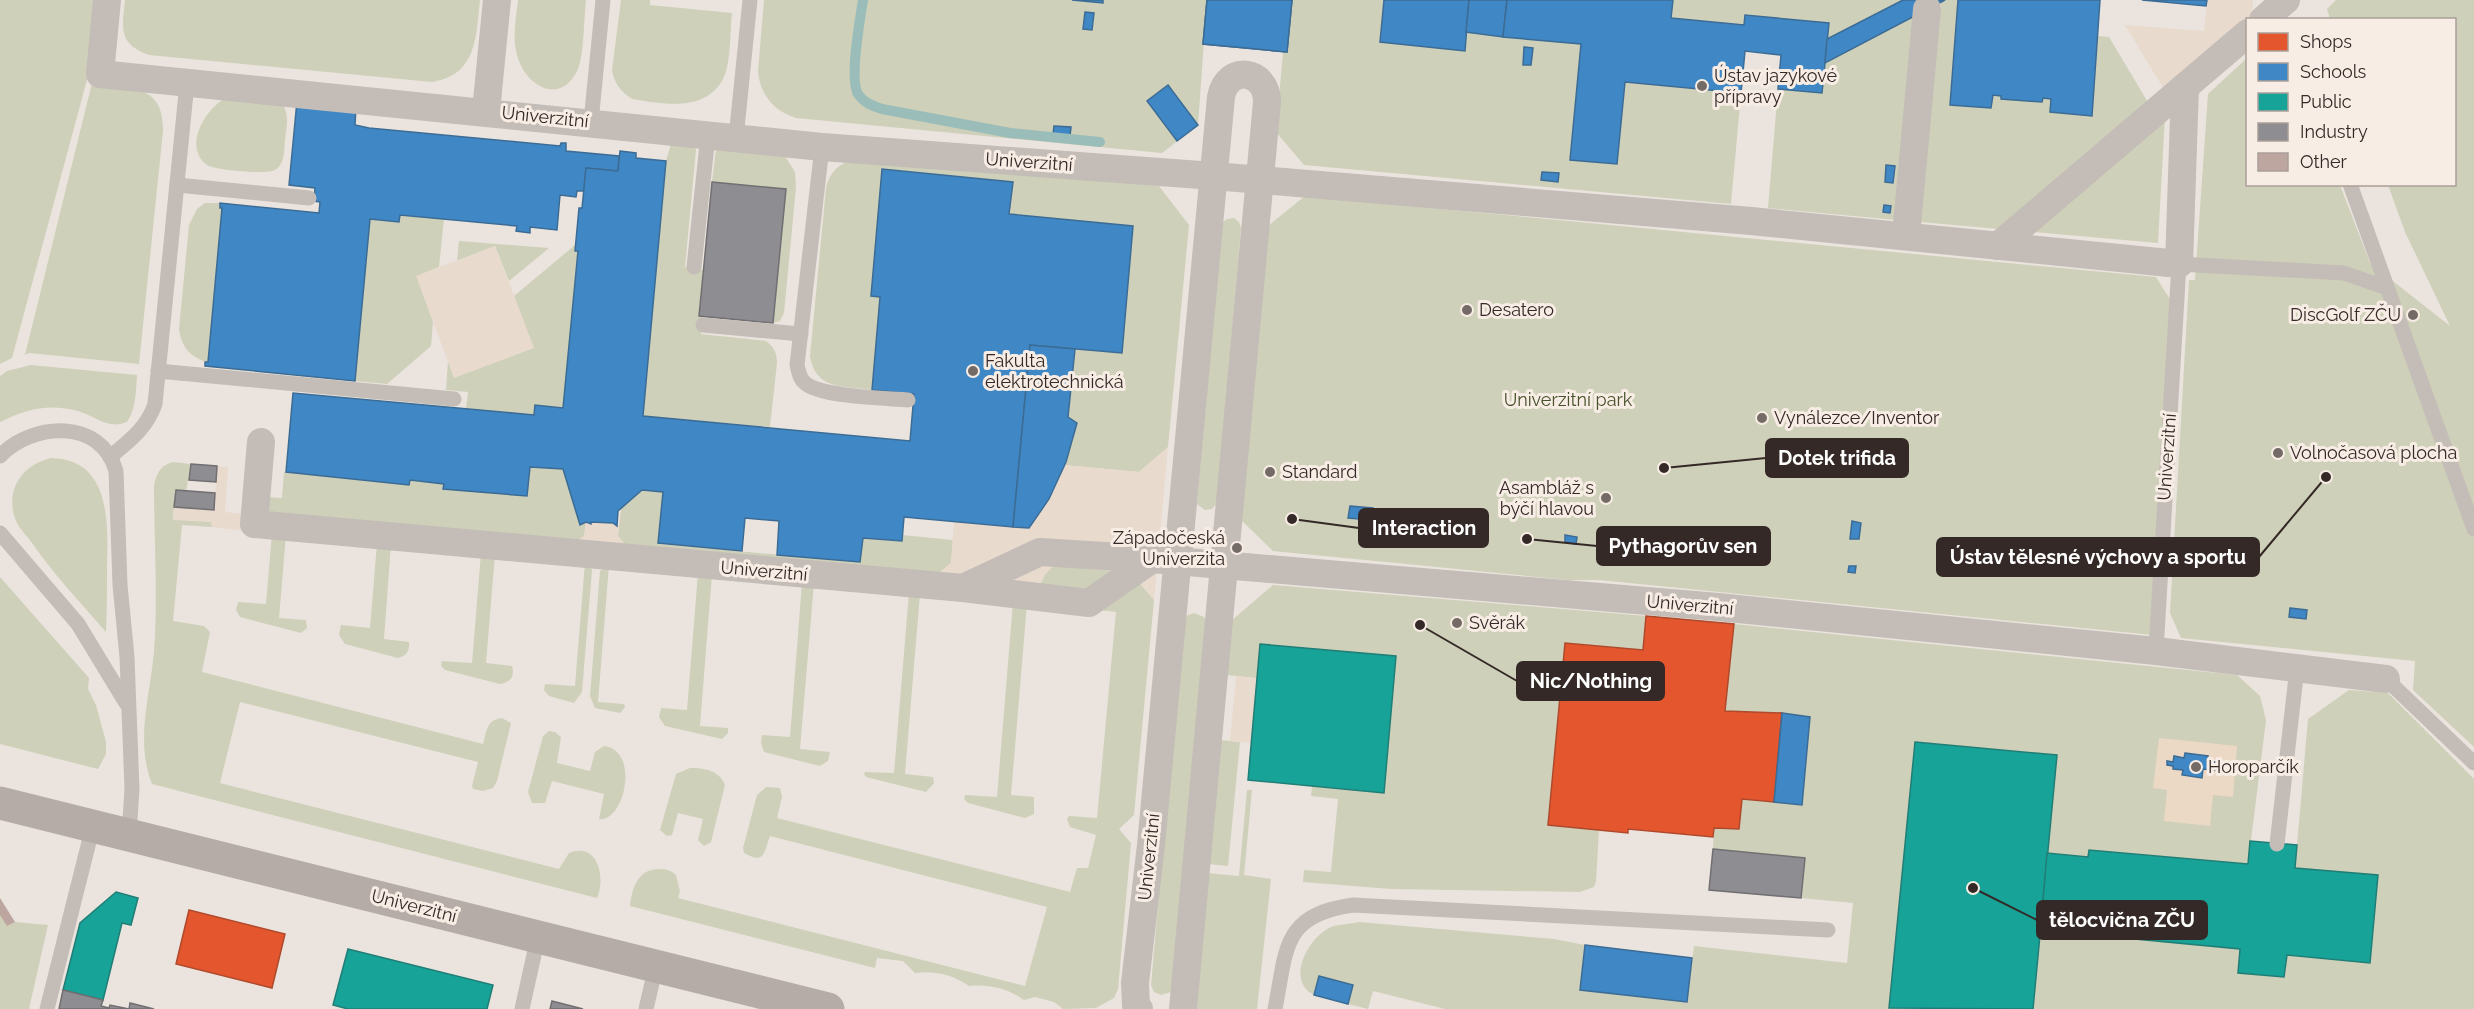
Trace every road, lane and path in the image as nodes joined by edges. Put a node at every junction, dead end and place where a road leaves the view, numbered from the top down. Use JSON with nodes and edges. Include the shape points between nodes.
{"nodes":[{"id":1,"x":107,"y":0,"type":"edge"},
{"id":2,"x":497,"y":0,"type":"edge"},
{"id":3,"x":603,"y":0,"type":"edge"},
{"id":4,"x":750,"y":0,"type":"edge"},
{"id":5,"x":1927,"y":9,"type":"dead end"},
{"id":6,"x":2246,"y":34,"type":"edge"},
{"id":7,"x":187,"y":83,"type":"junction"},
{"id":8,"x":2185,"y":87,"type":"junction"},
{"id":9,"x":486,"y":111,"type":"junction"},
{"id":10,"x":591,"y":122,"type":"junction"},
{"id":11,"x":708,"y":135,"type":"junction"},
{"id":12,"x":736,"y":138,"type":"junction"},
{"id":13,"x":822,"y":147,"type":"junction"},
{"id":14,"x":1214,"y":176,"type":"junction"},
{"id":15,"x":1259,"y":180,"type":"junction"},
{"id":16,"x":177,"y":185,"type":"junction"},
{"id":17,"x":2351,"y":186,"type":"edge"},
{"id":18,"x":309,"y":198,"type":"dead end"},
{"id":19,"x":1906,"y":236,"type":"junction"},
{"id":20,"x":1998,"y":246,"type":"junction"},
{"id":21,"x":2179,"y":264,"type":"junction"},
{"id":22,"x":694,"y":267,"type":"dead end"},
{"id":23,"x":2387,"y":288,"type":"junction"},
{"id":24,"x":703,"y":325,"type":"dead end"},
{"id":25,"x":801,"y":334,"type":"junction"},
{"id":26,"x":158,"y":371,"type":"junction"},
{"id":27,"x":454,"y":399,"type":"dead end"},
{"id":28,"x":908,"y":400,"type":"dead end"},
{"id":29,"x":261,"y":442,"type":"dead end"},
{"id":30,"x":0,"y":456,"type":"edge"},
{"id":31,"x":110,"y":457,"type":"junction"},
{"id":32,"x":2474,"y":529,"type":"edge"},
{"id":33,"x":0,"y":533,"type":"edge"},
{"id":34,"x":1162,"y":560,"type":"junction"},
{"id":35,"x":1223,"y":566,"type":"junction"},
{"id":36,"x":963,"y":588,"type":"junction"},
{"id":37,"x":2156,"y":651,"type":"junction"},
{"id":38,"x":2297,"y":668,"type":"junction"},
{"id":39,"x":2386,"y":679,"type":"joint"},
{"id":40,"x":128,"y":705,"type":"junction"},
{"id":41,"x":2474,"y":763,"type":"edge"},
{"id":42,"x":0,"y":803,"type":"edge"},
{"id":43,"x":93,"y":826,"type":"junction"},
{"id":44,"x":129,"y":835,"type":"junction"},
{"id":45,"x":2277,"y":844,"type":"dead end"},
{"id":46,"x":1828,"y":930,"type":"dead end"},
{"id":47,"x":538,"y":937,"type":"junction"},
{"id":48,"x":656,"y":966,"type":"junction"},
{"id":49,"x":770,"y":1002,"type":"edge"},
{"id":50,"x":47,"y":1009,"type":"edge"},
{"id":51,"x":522,"y":1009,"type":"edge"},
{"id":52,"x":646,"y":1009,"type":"edge"},
{"id":53,"x":828,"y":1009,"type":"edge"},
{"id":54,"x":1139,"y":1009,"type":"edge"},
{"id":55,"x":1183,"y":1009,"type":"edge"},
{"id":56,"x":1275,"y":1009,"type":"edge"}],
"edges":[{"from":1,"to":7,"type":"street","name":"Univerzitní","via":[[100,74]]},
{"from":2,"to":9,"type":"street","name":"Univerzitní"},
{"from":3,"to":10,"type":"lane"},
{"from":4,"to":12,"type":"lane"},
{"from":5,"to":19,"type":"street"},
{"from":6,"to":8,"type":"street"},
{"from":7,"to":9,"type":"street","name":"Univerzitní"},
{"from":7,"to":16,"type":"lane"},
{"from":8,"to":20,"type":"street"},
{"from":8,"to":21,"type":"street","name":"Univerzitní"},
{"from":9,"to":10,"type":"street","name":"Univerzitní"},
{"from":10,"to":11,"type":"street","name":"Univerzitní"},
{"from":11,"to":12,"type":"street","name":"Univerzitní"},
{"from":11,"to":22,"type":"lane"},
{"from":12,"to":13,"type":"street","name":"Univerzitní"},
{"from":13,"to":14,"type":"street","name":"Univerzitní"},
{"from":13,"to":25,"type":"lane"},
{"from":14,"to":15,"type":"street","name":"Univerzitní"},
{"from":14,"to":15,"type":"street","name":"Univerzitní","via":[[1222,89],[1232,78],[1247,75],[1260,81],[1267,94]]},
{"from":14,"to":34,"type":"street","name":"Univerzitní"},
{"from":15,"to":19,"type":"street","name":"Univerzitní"},
{"from":15,"to":35,"type":"street","name":"Univerzitní"},
{"from":16,"to":18,"type":"lane"},
{"from":16,"to":26,"type":"lane"},
{"from":17,"to":23,"type":"lane"},
{"from":19,"to":20,"type":"street","name":"Univerzitní"},
{"from":20,"to":21,"type":"street","name":"Univerzitní"},
{"from":21,"to":23,"type":"lane","name":"Univerzitní","via":[[2344,273]]},
{"from":21,"to":37,"type":"lane","name":"Univerzitní"},
{"from":23,"to":32,"type":"lane"},
{"from":24,"to":25,"type":"lane"},
{"from":25,"to":28,"type":"lane","via":[[797,365],[800,378],[808,385],[823,392]]},
{"from":26,"to":27,"type":"lane"},
{"from":26,"to":31,"type":"lane","via":[[150,419]]},
{"from":29,"to":36,"type":"street","name":"Univerzitní","via":[[254,524]]},
{"from":30,"to":31,"type":"lane","via":[[36,432],[60,429],[86,437]]},
{"from":31,"to":40,"type":"lane","via":[[116,471]]},
{"from":33,"to":40,"type":"lane","via":[[78,624]]},
{"from":34,"to":35,"type":"street","name":"Univerzitní"},
{"from":34,"to":36,"type":"street","name":"Univerzitní","via":[[1040,552]]},
{"from":34,"to":36,"type":"street","name":"Univerzitní","via":[[1089,603]]},
{"from":34,"to":54,"type":"street","name":"Univerzitní","via":[[1151,845],[1135,983]]},
{"from":35,"to":37,"type":"street","name":"Univerzitní","via":[[1718,607]]},
{"from":35,"to":55,"type":"street","name":"Univerzitní"},
{"from":37,"to":38,"type":"street","name":"Univerzitní"},
{"from":38,"to":39,"type":"street","name":"Univerzitní"},
{"from":38,"to":45,"type":"lane"},
{"from":39,"to":41,"type":"lane"},
{"from":40,"to":44,"type":"lane","via":[[132,789]]},
{"from":42,"to":43,"type":"street","name":"Univerzitní"},
{"from":43,"to":44,"type":"street","name":"Univerzitní"},
{"from":43,"to":50,"type":"lane"},
{"from":44,"to":47,"type":"street","name":"Univerzitní"},
{"from":46,"to":56,"type":"lane","via":[[1329,908],[1311,916],[1294,933]]},
{"from":47,"to":48,"type":"street","name":"Univerzitní"},
{"from":47,"to":51,"type":"lane"},
{"from":48,"to":49,"type":"street","name":"Univerzitní"},
{"from":48,"to":52,"type":"lane"},
{"from":49,"to":53,"type":"street","name":"Univerzitní"}]}
